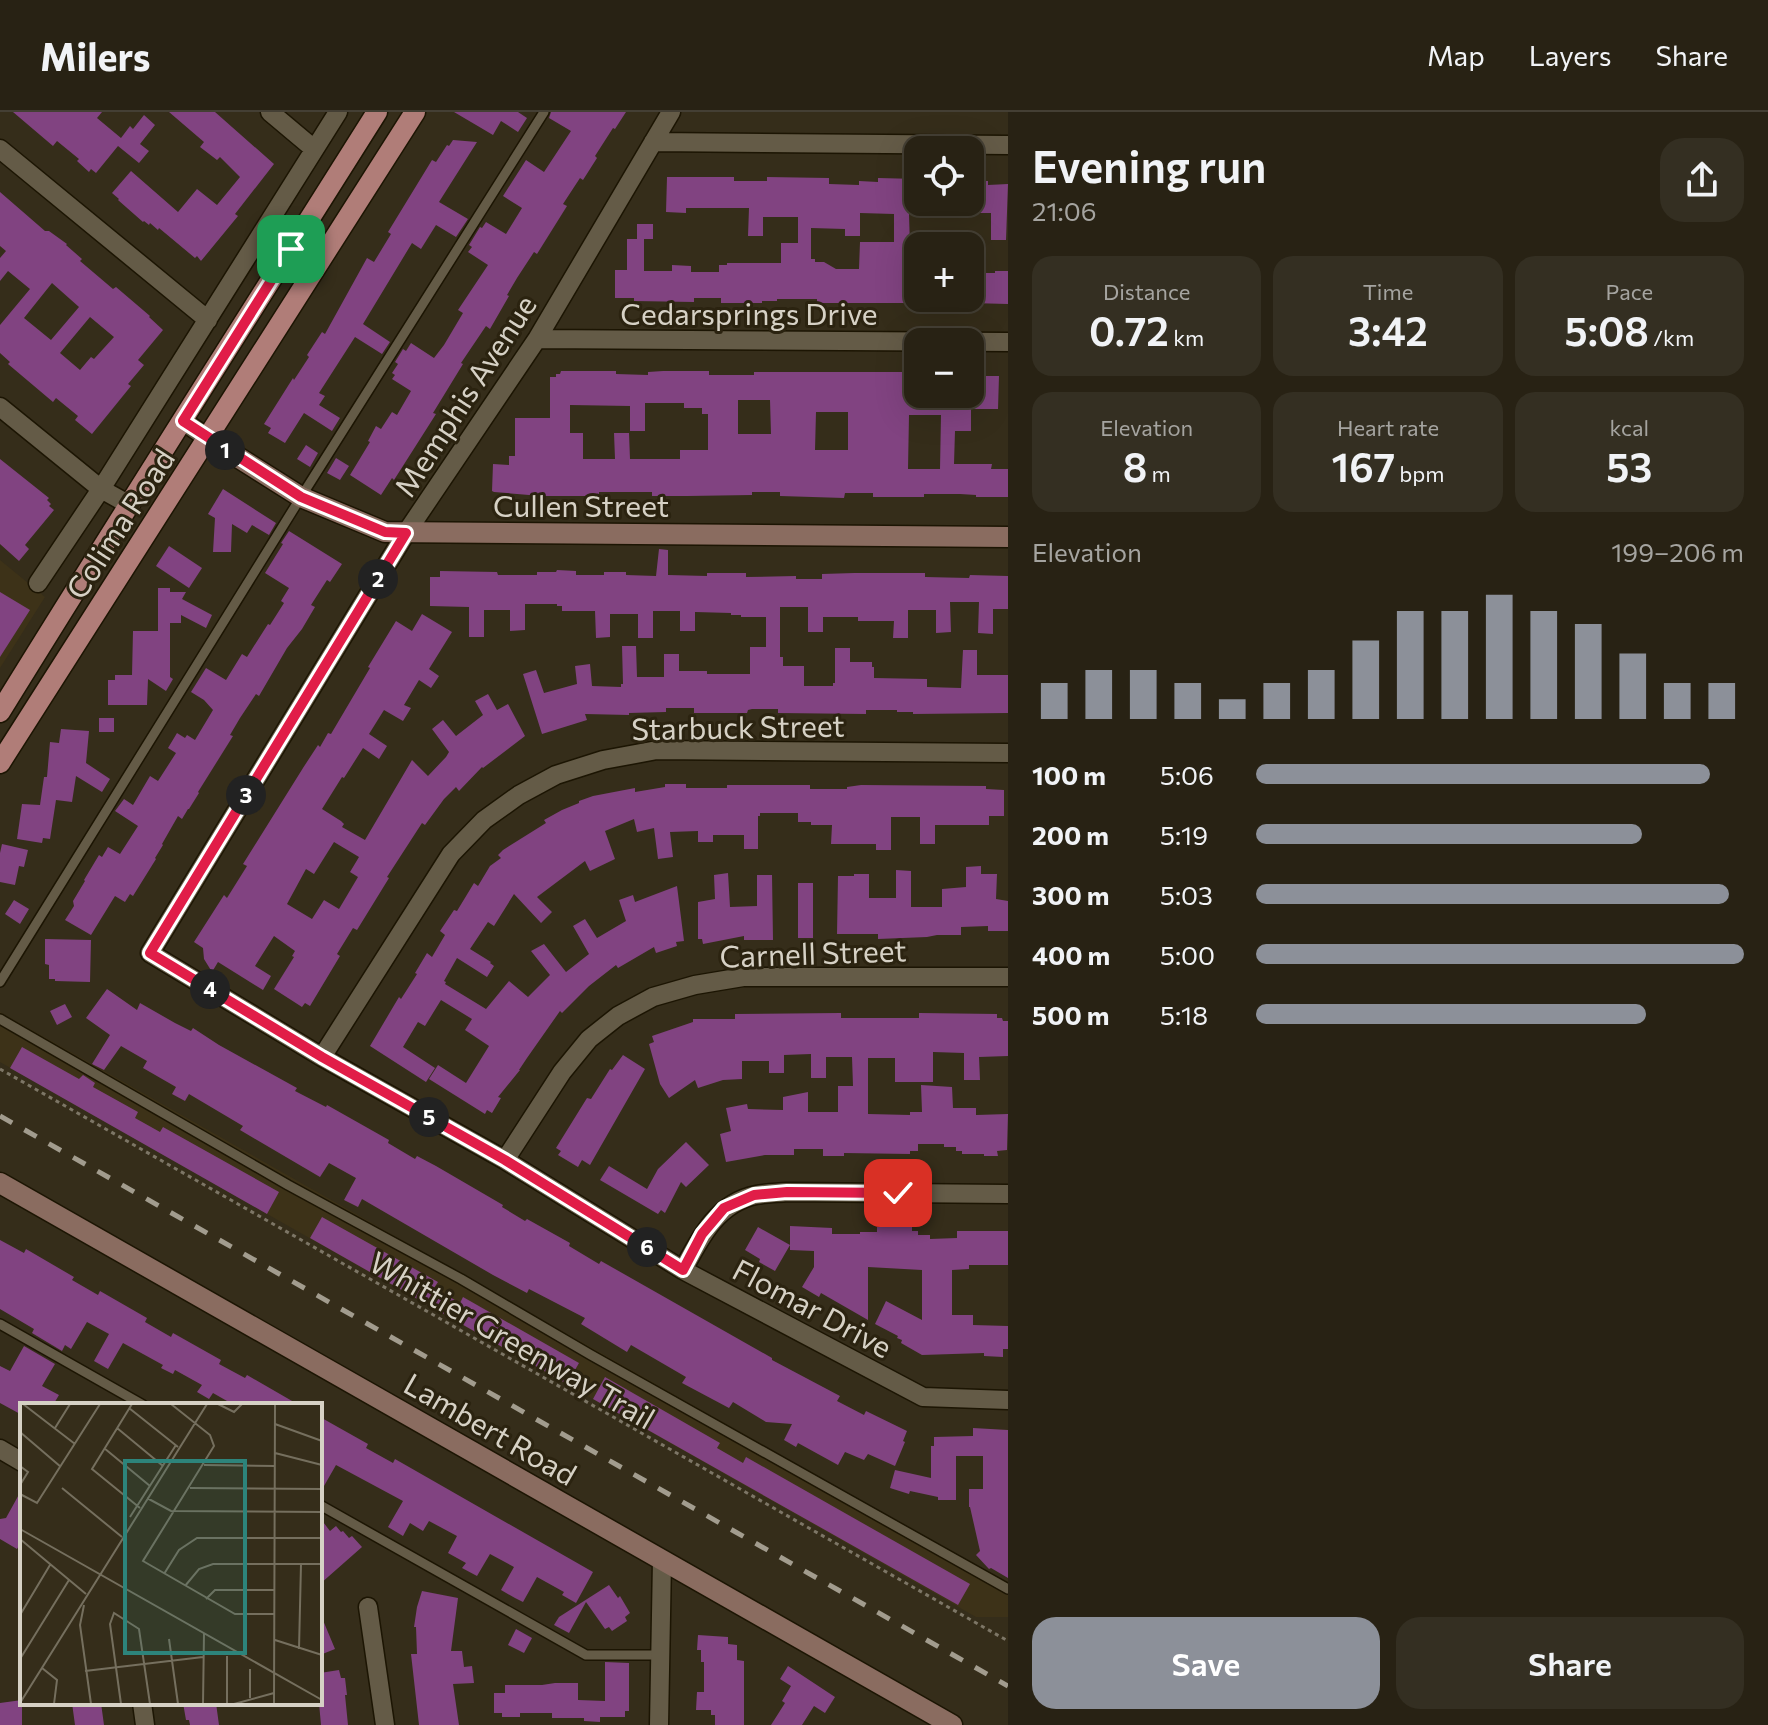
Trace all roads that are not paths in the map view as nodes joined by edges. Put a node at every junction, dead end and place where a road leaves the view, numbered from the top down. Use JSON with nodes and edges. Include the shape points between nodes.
{"nodes":[{"id":1,"x":270,"y":112,"type":"edge"},
{"id":2,"x":338,"y":112,"type":"edge"},
{"id":3,"x":377,"y":112,"type":"edge"},
{"id":4,"x":415,"y":112,"type":"edge"},
{"id":5,"x":544,"y":112,"type":"edge"},
{"id":6,"x":671,"y":112,"type":"edge"},
{"id":7,"x":653,"y":142,"type":"junction"},
{"id":8,"x":1008,"y":145,"type":"edge"},
{"id":9,"x":0,"y":149,"type":"edge"},
{"id":10,"x":314,"y":149,"type":"junction"},
{"id":11,"x":208,"y":320,"type":"junction"},
{"id":12,"x":537,"y":339,"type":"junction"},
{"id":13,"x":1008,"y":342,"type":"edge"},
{"id":14,"x":0,"y":407,"type":"edge"},
{"id":15,"x":183,"y":421,"type":"junction"},
{"id":16,"x":209,"y":439,"type":"junction"},
{"id":17,"x":101,"y":489,"type":"junction"},
{"id":18,"x":301,"y":497,"type":"junction"},
{"id":19,"x":128,"y":504,"type":"junction"},
{"id":20,"x":154,"y":520,"type":"junction"},
{"id":21,"x":406,"y":533,"type":"junction"},
{"id":22,"x":1008,"y":537,"type":"edge"},
{"id":23,"x":38,"y":583,"type":"dead end"},
{"id":24,"x":0,"y":712,"type":"edge"},
{"id":25,"x":1008,"y":753,"type":"edge"},
{"id":26,"x":0,"y":763,"type":"edge"},
{"id":27,"x":150,"y":953,"type":"joint"},
{"id":28,"x":1008,"y":977,"type":"edge"},
{"id":29,"x":0,"y":982,"type":"edge"},
{"id":30,"x":0,"y":1019,"type":"edge"},
{"id":31,"x":322,"y":1057,"type":"junction"},
{"id":32,"x":505,"y":1160,"type":"junction"},
{"id":33,"x":0,"y":1183,"type":"edge"},
{"id":34,"x":1008,"y":1194,"type":"edge"},
{"id":35,"x":683,"y":1270,"type":"junction"},
{"id":36,"x":0,"y":1324,"type":"edge"},
{"id":37,"x":1008,"y":1400,"type":"edge"},
{"id":38,"x":139,"y":1403,"type":"edge"},
{"id":39,"x":0,"y":1449,"type":"edge"},
{"id":40,"x":20,"y":1461,"type":"edge"},
{"id":41,"x":322,"y":1506,"type":"edge"},
{"id":42,"x":662,"y":1560,"type":"junction"},
{"id":43,"x":1008,"y":1589,"type":"edge"},
{"id":44,"x":368,"y":1607,"type":"dead end"},
{"id":45,"x":661,"y":1655,"type":"junction"},
{"id":46,"x":142,"y":1705,"type":"edge"},
{"id":47,"x":145,"y":1725,"type":"edge"},
{"id":48,"x":385,"y":1725,"type":"edge"},
{"id":49,"x":659,"y":1725,"type":"edge"},
{"id":50,"x":952,"y":1725,"type":"edge"}],
"edges":[{"from":1,"to":10,"type":"street"},
{"from":2,"to":10,"type":"street"},
{"from":3,"to":15,"type":"main road","name":"Colima Road"},
{"from":4,"to":16,"type":"main road","name":"Colima Road"},
{"from":5,"to":18,"type":"lane"},
{"from":6,"to":7,"type":"street","name":"Memphis Avenue"},
{"from":7,"to":8,"type":"street"},
{"from":7,"to":12,"type":"street","name":"Memphis Avenue"},
{"from":9,"to":11,"type":"street"},
{"from":10,"to":11,"type":"street"},
{"from":11,"to":17,"type":"street"},
{"from":12,"to":13,"type":"street","name":"Cedarsprings Drive"},
{"from":12,"to":21,"type":"street","name":"Memphis Avenue"},
{"from":14,"to":17,"type":"street"},
{"from":15,"to":16,"type":"street","name":"Cullen Street"},
{"from":15,"to":19,"type":"main road","name":"Colima Road"},
{"from":16,"to":18,"type":"main road","name":"Cullen Street"},
{"from":16,"to":20,"type":"main road","name":"Colima Road"},
{"from":17,"to":19,"type":"street"},
{"from":17,"to":23,"type":"street"},
{"from":18,"to":21,"type":"main road","name":"Cullen Street","via":[[385,532]]},
{"from":18,"to":29,"type":"lane"},
{"from":19,"to":20,"type":"main road"},
{"from":19,"to":24,"type":"main road","name":"Colima Road"},
{"from":20,"to":26,"type":"main road","name":"Colima Road"},
{"from":21,"to":22,"type":"main road","name":"Cullen Street"},
{"from":21,"to":27,"type":"street","name":"Memphis Avenue"},
{"from":25,"to":31,"type":"street","name":"Starbuck Street","via":[[657,750],[556,775],[484,820],[451,854]]},
{"from":27,"to":31,"type":"street","name":"Flomar Drive"},
{"from":28,"to":32,"type":"street","name":"Carnell Street","via":[[743,977],[653,997],[589,1039]]},
{"from":30,"to":43,"type":"lane"},
{"from":31,"to":32,"type":"street","name":"Flomar Drive"},
{"from":32,"to":35,"type":"street","name":"Flomar Drive"},
{"from":33,"to":42,"type":"main road","name":"Lambert Road"},
{"from":34,"to":35,"type":"street","via":[[754,1195],[724,1208],[702,1234]]},
{"from":35,"to":37,"type":"street","name":"Flomar Drive","via":[[923,1397]]},
{"from":36,"to":38,"type":"lane"},
{"from":39,"to":40,"type":"street"},
{"from":41,"to":45,"type":"lane","via":[[586,1655]]},
{"from":42,"to":45,"type":"street"},
{"from":42,"to":50,"type":"main road","name":"Lambert Road"},
{"from":44,"to":48,"type":"street"},
{"from":45,"to":49,"type":"street"},
{"from":46,"to":47,"type":"street"}]}
